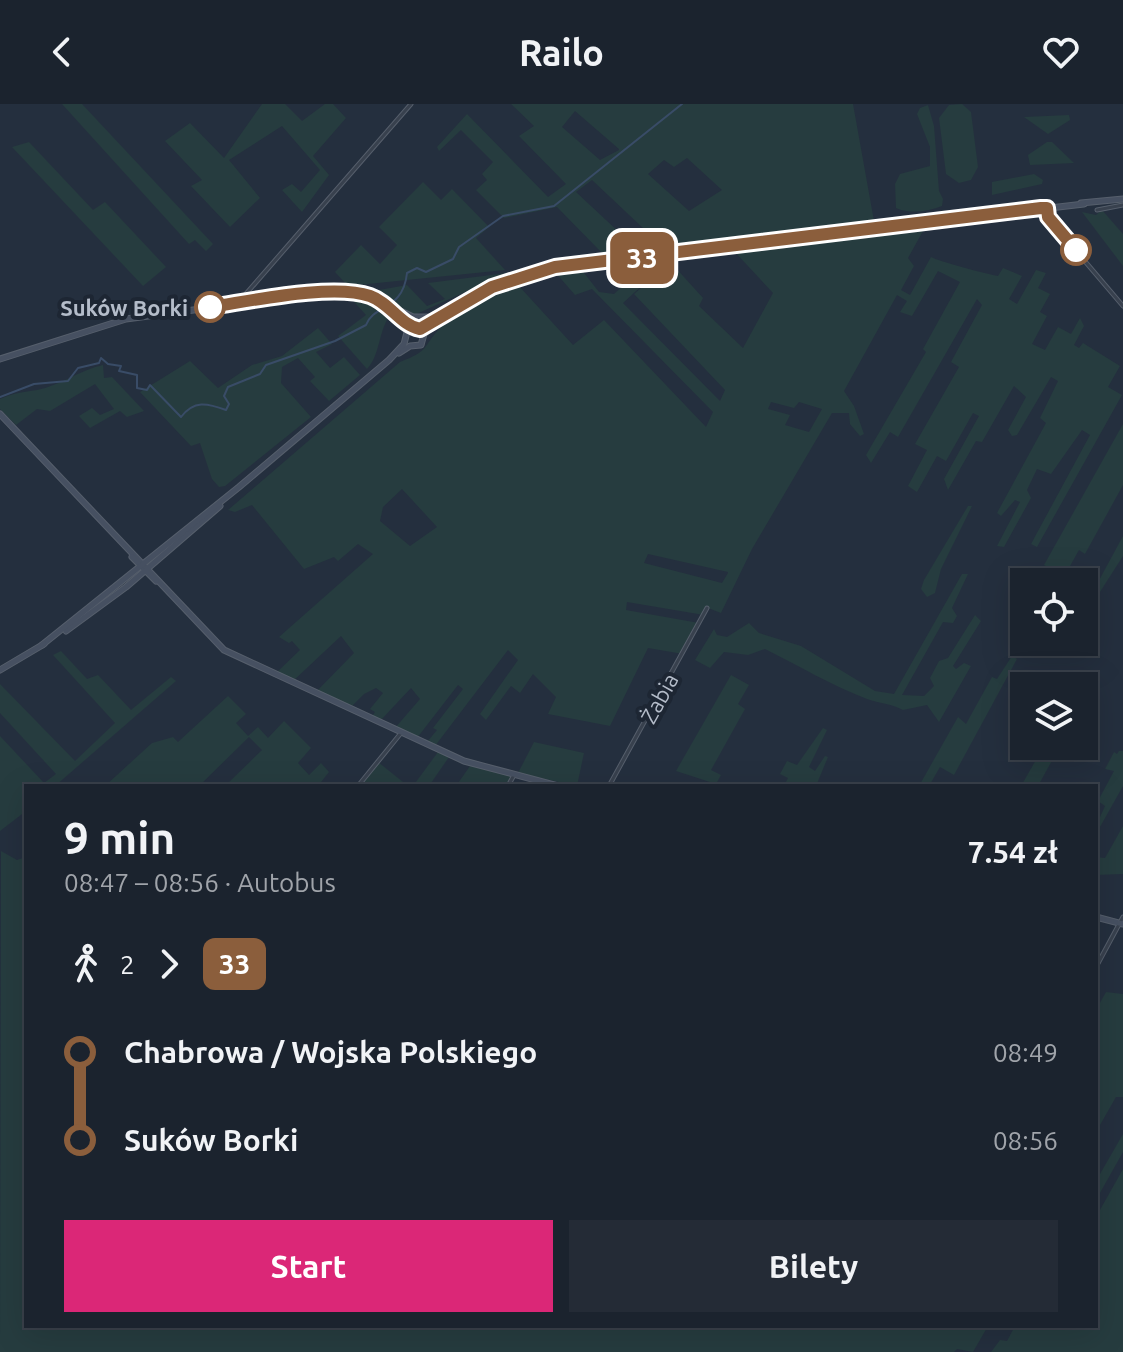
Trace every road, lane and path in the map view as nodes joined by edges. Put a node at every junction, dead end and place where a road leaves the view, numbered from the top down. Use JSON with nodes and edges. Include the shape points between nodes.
{"nodes":[{"id":1,"x":411,"y":104,"type":"edge"},
{"id":2,"x":1123,"y":201,"type":"edge"},
{"id":3,"x":1047,"y":208,"type":"junction"},
{"id":4,"x":1097,"y":210,"type":"dead end"},
{"id":5,"x":238,"y":303,"type":"junction"},
{"id":6,"x":1123,"y":306,"type":"edge"},
{"id":7,"x":389,"y":307,"type":"junction"},
{"id":8,"x":455,"y":307,"type":"junction"},
{"id":9,"x":409,"y":330,"type":"junction"},
{"id":10,"x":422,"y":331,"type":"junction"},
{"id":11,"x":408,"y":343,"type":"junction"},
{"id":12,"x":0,"y":359,"type":"edge"},
{"id":13,"x":0,"y":414,"type":"edge"},
{"id":14,"x":144,"y":568,"type":"junction"},
{"id":15,"x":707,"y":608,"type":"dead end"},
{"id":16,"x":0,"y":670,"type":"edge"},
{"id":17,"x":401,"y":733,"type":"junction"},
{"id":18,"x":514,"y":775,"type":"junction"},
{"id":19,"x":360,"y":784,"type":"edge"},
{"id":20,"x":509,"y":784,"type":"edge"},
{"id":21,"x":550,"y":784,"type":"edge"},
{"id":22,"x":610,"y":784,"type":"edge"},
{"id":23,"x":1098,"y":917,"type":"edge"},
{"id":24,"x":1122,"y":921,"type":"edge"},
{"id":25,"x":1098,"y":963,"type":"edge"}],
"edges":[{"from":1,"to":5,"type":"street"},
{"from":2,"to":3,"type":"main road"},
{"from":2,"to":4,"type":"street"},
{"from":3,"to":6,"type":"street","via":[[1048,217]]},
{"from":3,"to":8,"type":"main road","via":[[582,261],[503,283]]},
{"from":5,"to":7,"type":"main road","via":[[346,291]]},
{"from":5,"to":12,"type":"main road","via":[[120,320]]},
{"from":7,"to":8,"type":"main road","via":[[422,318]]},
{"from":7,"to":9,"type":"main road"},
{"from":8,"to":10,"type":"main road"},
{"from":9,"to":10,"type":"main road"},
{"from":9,"to":11,"type":"main road"},
{"from":10,"to":11,"type":"main road","via":[[421,345]]},
{"from":11,"to":14,"type":"main road"},
{"from":13,"to":14,"type":"main road"},
{"from":14,"to":16,"type":"main road","via":[[83,619]]},
{"from":14,"to":17,"type":"main road","via":[[235,657]]},
{"from":15,"to":22,"type":"street","name":"Żabia"},
{"from":17,"to":18,"type":"main road","via":[[464,761]]},
{"from":17,"to":19,"type":"street"},
{"from":18,"to":20,"type":"street"},
{"from":18,"to":21,"type":"main road"},
{"from":23,"to":24,"type":"main road"},
{"from":24,"to":25,"type":"street"}]}
